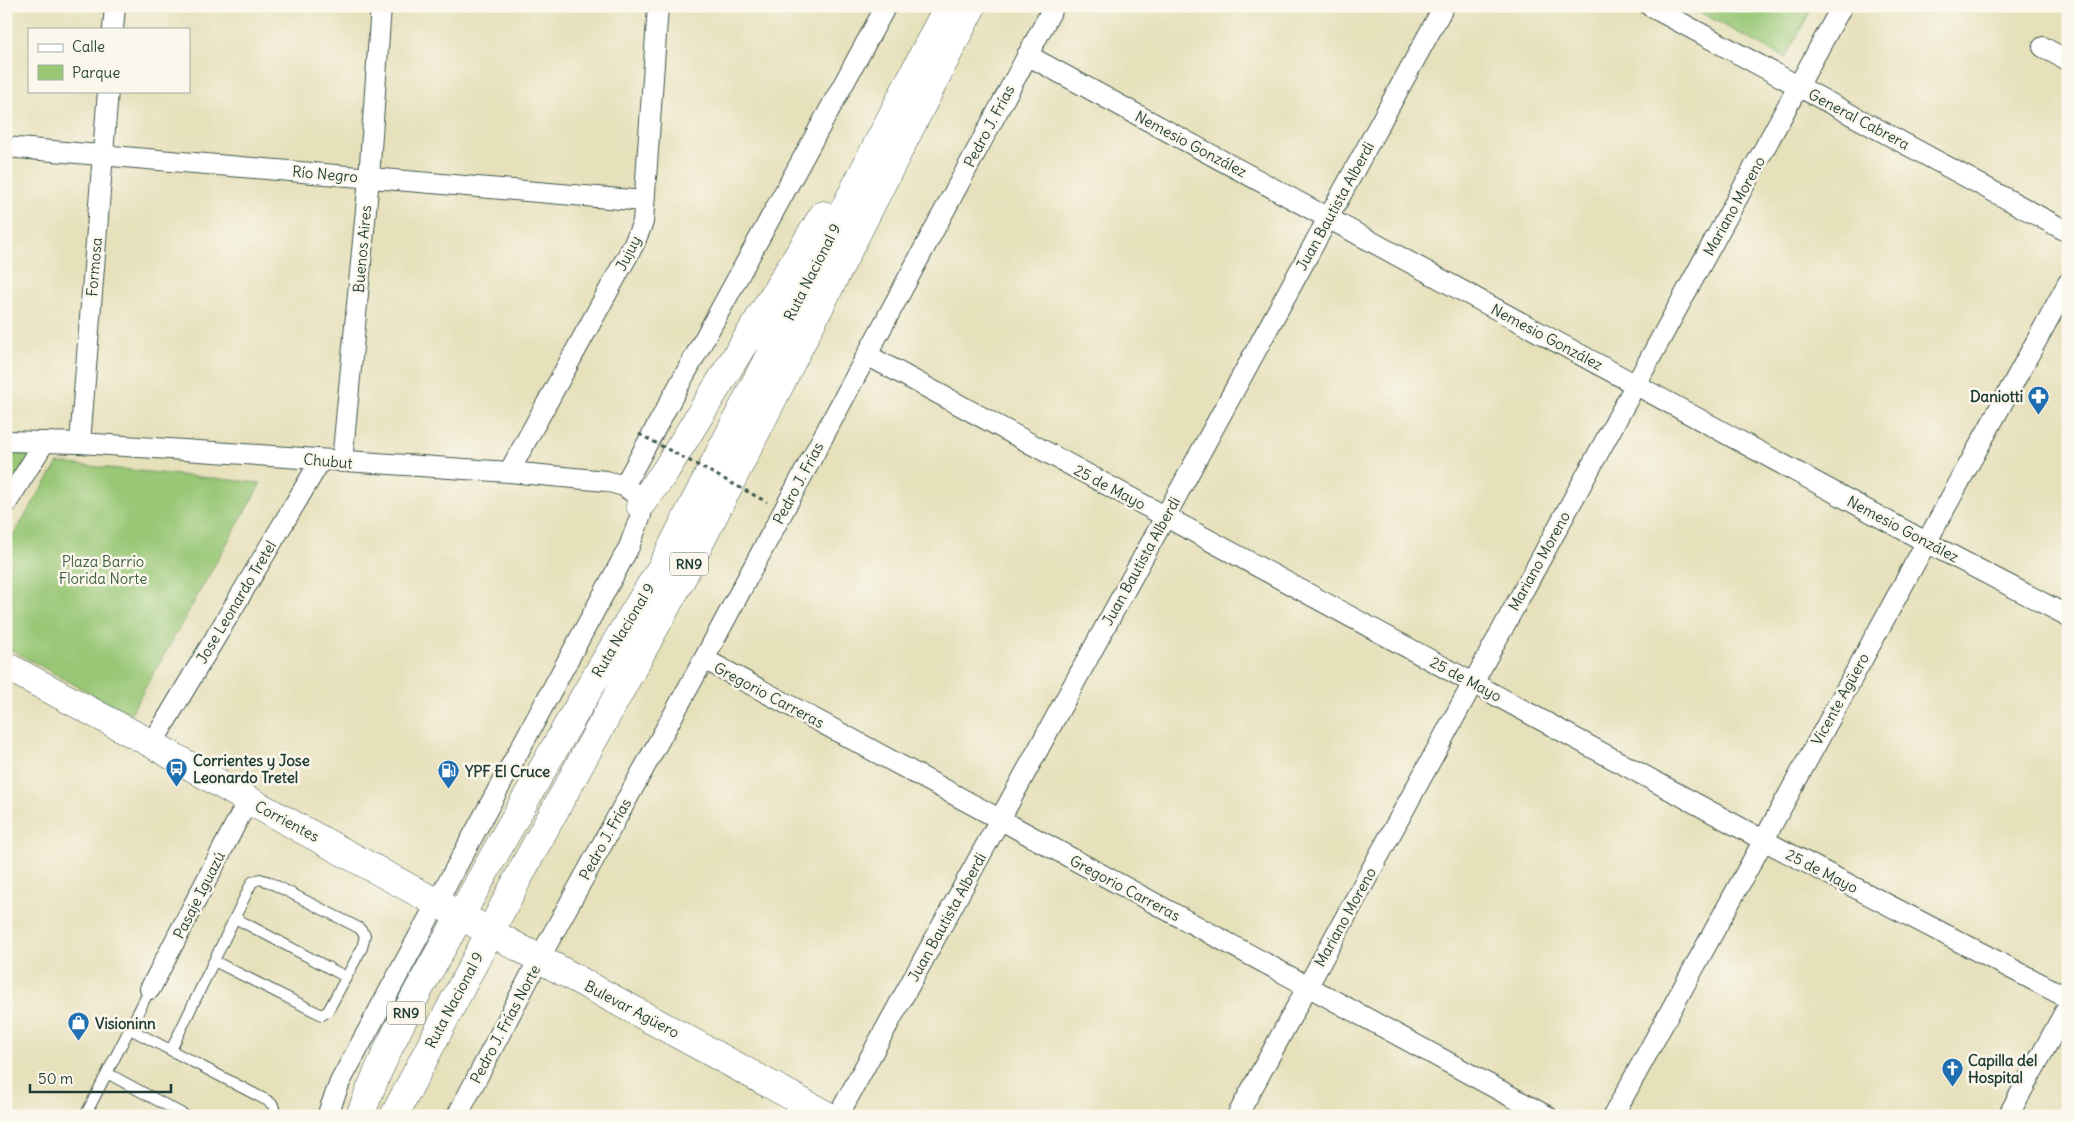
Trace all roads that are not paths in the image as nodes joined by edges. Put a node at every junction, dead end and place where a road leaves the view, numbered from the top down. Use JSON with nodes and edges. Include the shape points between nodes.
{"nodes":[{"id":1,"x":115,"y":6,"type":"edge"},
{"id":2,"x":381,"y":6,"type":"edge"},
{"id":3,"x":658,"y":6,"type":"edge"},
{"id":4,"x":886,"y":6,"type":"edge"},
{"id":5,"x":948,"y":6,"type":"edge"},
{"id":6,"x":972,"y":6,"type":"edge"},
{"id":7,"x":1054,"y":6,"type":"edge"},
{"id":8,"x":1444,"y":6,"type":"edge"},
{"id":9,"x":1650,"y":6,"type":"edge"},
{"id":10,"x":1842,"y":6,"type":"edge"},
{"id":11,"x":113,"y":28,"type":"edge"},
{"id":12,"x":2043,"y":47,"type":"dead end"},
{"id":13,"x":1027,"y":55,"type":"junction"},
{"id":14,"x":2068,"y":61,"type":"edge"},
{"id":15,"x":1798,"y":87,"type":"junction"},
{"id":16,"x":108,"y":92,"type":"edge"},
{"id":17,"x":898,"y":104,"type":"junction"},
{"id":18,"x":6,"y":147,"type":"edge"},
{"id":19,"x":103,"y":156,"type":"junction"},
{"id":20,"x":369,"y":178,"type":"junction"},
{"id":21,"x":644,"y":201,"type":"junction"},
{"id":22,"x":1328,"y":218,"type":"junction"},
{"id":23,"x":2068,"y":232,"type":"edge"},
{"id":24,"x":2068,"y":283,"type":"edge"},
{"id":25,"x":867,"y":355,"type":"junction"},
{"id":26,"x":1636,"y":385,"type":"junction"},
{"id":27,"x":6,"y":441,"type":"edge"},
{"id":28,"x":44,"y":443,"type":"junction"},
{"id":29,"x":80,"y":443,"type":"junction"},
{"id":30,"x":321,"y":460,"type":"junction"},
{"id":31,"x":342,"y":462,"type":"junction"},
{"id":32,"x":509,"y":472,"type":"junction"},
{"id":33,"x":632,"y":496,"type":"junction"},
{"id":34,"x":7,"y":499,"type":"edge"},
{"id":35,"x":1165,"y":517,"type":"junction"},
{"id":36,"x":1926,"y":542,"type":"junction"},
{"id":37,"x":2068,"y":616,"type":"edge"},
{"id":38,"x":704,"y":659,"type":"junction"},
{"id":39,"x":6,"y":666,"type":"edge"},
{"id":40,"x":1473,"y":683,"type":"junction"},
{"id":41,"x":152,"y":744,"type":"junction"},
{"id":42,"x":248,"y":800,"type":"junction"},
{"id":43,"x":1000,"y":820,"type":"junction"},
{"id":44,"x":1763,"y":840,"type":"junction"},
{"id":45,"x":437,"y":902,"type":"junction"},
{"id":46,"x":461,"y":916,"type":"junction"},
{"id":47,"x":235,"y":918,"type":"junction"},
{"id":48,"x":490,"y":931,"type":"junction"},
{"id":49,"x":539,"y":959,"type":"junction"},
{"id":50,"x":214,"y":961,"type":"junction"},
{"id":51,"x":346,"y":977,"type":"junction"},
{"id":52,"x":1308,"y":986,"type":"junction"},
{"id":53,"x":150,"y":989,"type":"joint"},
{"id":54,"x":2068,"y":998,"type":"edge"},
{"id":55,"x":2068,"y":1006,"type":"edge"},
{"id":56,"x":130,"y":1028,"type":"junction"},
{"id":57,"x":171,"y":1050,"type":"junction"},
{"id":58,"x":107,"y":1073,"type":"junction"},
{"id":59,"x":85,"y":1116,"type":"edge"},
{"id":60,"x":186,"y":1116,"type":"edge"},
{"id":61,"x":273,"y":1116,"type":"edge"},
{"id":62,"x":327,"y":1116,"type":"edge"},
{"id":63,"x":360,"y":1116,"type":"edge"},
{"id":64,"x":394,"y":1116,"type":"edge"},
{"id":65,"x":457,"y":1116,"type":"edge"},
{"id":66,"x":828,"y":1116,"type":"edge"},
{"id":67,"x":838,"y":1116,"type":"edge"},
{"id":68,"x":1237,"y":1116,"type":"edge"},
{"id":69,"x":1547,"y":1116,"type":"edge"},
{"id":70,"x":1613,"y":1116,"type":"edge"},
{"id":71,"x":2008,"y":1116,"type":"edge"}],
"edges":[{"from":1,"to":11,"type":"street"},
{"from":2,"to":20,"type":"street","name":"Buenos Aires"},
{"from":3,"to":21,"type":"street","name":"Jujuy"},
{"from":4,"to":33,"type":"street"},
{"from":5,"to":17,"type":"main road","name":"Ruta Nacional 9","number":"RN9"},
{"from":6,"to":48,"type":"main road","name":"Ruta Nacional 9","number":"RN9","via":[[691,562]]},
{"from":7,"to":13,"type":"street","name":"Pedro J. Frías"},
{"from":8,"to":22,"type":"street","name":"Juan Bautista Alberdi"},
{"from":9,"to":15,"type":"street","name":"General Cabrera"},
{"from":10,"to":15,"type":"street","name":"Mariano Moreno"},
{"from":12,"to":14,"type":"street"},
{"from":13,"to":22,"type":"street","name":"Nemesio González"},
{"from":13,"to":25,"type":"street","name":"Pedro J. Frías"},
{"from":15,"to":23,"type":"street","name":"General Cabrera"},
{"from":15,"to":26,"type":"street","name":"Mariano Moreno"},
{"from":16,"to":19,"type":"street","name":"Formosa"},
{"from":17,"to":33,"type":"main road","via":[[837,192],[664,474]]},
{"from":17,"to":46,"type":"main road","name":"Ruta Nacional 9","number":"RN9","via":[[660,570],[604,661]]},
{"from":18,"to":19,"type":"street","name":"Río Negro"},
{"from":19,"to":20,"type":"street","name":"Río Negro"},
{"from":19,"to":29,"type":"street","name":"Formosa"},
{"from":20,"to":21,"type":"street","name":"Río Negro"},
{"from":20,"to":31,"type":"street","name":"Buenos Aires"},
{"from":21,"to":32,"type":"street","name":"Jujuy","via":[[643,222],[634,244]]},
{"from":22,"to":26,"type":"street","name":"Nemesio González"},
{"from":22,"to":35,"type":"street","name":"Juan Bautista Alberdi"},
{"from":24,"to":36,"type":"street","name":"Vicente Agüero"},
{"from":25,"to":35,"type":"street","name":"25 de Mayo"},
{"from":25,"to":38,"type":"street","name":"Pedro J. Frías"},
{"from":26,"to":36,"type":"street","name":"Nemesio González"},
{"from":26,"to":40,"type":"street","name":"Mariano Moreno"},
{"from":27,"to":28,"type":"street","name":"Chubut"},
{"from":28,"to":29,"type":"street","name":"Chubut"},
{"from":28,"to":34,"type":"street"},
{"from":29,"to":30,"type":"street","name":"Chubut"},
{"from":30,"to":31,"type":"street","name":"Chubut"},
{"from":30,"to":41,"type":"street","name":"Jose Leonardo Tretel"},
{"from":31,"to":32,"type":"street","name":"Chubut"},
{"from":32,"to":33,"type":"street","name":"Chubut","via":[[606,481]]},
{"from":33,"to":45,"type":"street","via":[[641,515],[629,547]]},
{"from":35,"to":40,"type":"street","name":"25 de Mayo"},
{"from":35,"to":43,"type":"street","name":"Juan Bautista Alberdi"},
{"from":36,"to":37,"type":"street","name":"Nemesio González"},
{"from":36,"to":44,"type":"street","name":"Vicente Agüero"},
{"from":38,"to":43,"type":"street","name":"Gregorio Carreras"},
{"from":38,"to":49,"type":"street","name":"Pedro J. Frías"},
{"from":39,"to":41,"type":"main road","name":"Corrientes"},
{"from":40,"to":44,"type":"street","name":"25 de Mayo"},
{"from":40,"to":52,"type":"street","name":"Mariano Moreno"},
{"from":41,"to":42,"type":"main road","name":"Corrientes"},
{"from":42,"to":45,"type":"main road","name":"Corrientes"},
{"from":42,"to":53,"type":"street","name":"Pasaje Iguazú"},
{"from":43,"to":52,"type":"street","name":"Gregorio Carreras"},
{"from":43,"to":67,"type":"street","name":"Juan Bautista Alberdi"},
{"from":44,"to":54,"type":"street","name":"25 de Mayo"},
{"from":44,"to":70,"type":"street","name":"Vicente Agüero"},
{"from":45,"to":46,"type":"main road","name":"Bulevar Agüero"},
{"from":45,"to":62,"type":"street","via":[[340,1082]]},
{"from":46,"to":48,"type":"main road","name":"Bulevar Agüero"},
{"from":46,"to":63,"type":"main road","name":"Ruta Nacional 9","number":"RN9","via":[[391,1041]]},
{"from":47,"to":50,"type":"lane"},
{"from":47,"to":51,"type":"lane"},
{"from":47,"to":51,"type":"lane","via":[[252,882],[260,879],[359,928],[365,935],[362,948]]},
{"from":48,"to":49,"type":"main road","name":"Bulevar Agüero"},
{"from":48,"to":64,"type":"main road","name":"Ruta Nacional 9","number":"RN9"},
{"from":49,"to":65,"type":"street","name":"Pedro J. Frías Norte"},
{"from":49,"to":66,"type":"main road","name":"Bulevar Agüero"},
{"from":50,"to":51,"type":"lane","via":[[322,1015],[328,1011]]},
{"from":50,"to":57,"type":"lane"},
{"from":52,"to":68,"type":"street","name":"Mariano Moreno"},
{"from":52,"to":69,"type":"street","name":"Gregorio Carreras"},
{"from":53,"to":56,"type":"lane"},
{"from":55,"to":71,"type":"street"},
{"from":56,"to":57,"type":"lane"},
{"from":56,"to":58,"type":"lane"},
{"from":57,"to":61,"type":"lane","via":[[268,1101],[273,1105]]},
{"from":58,"to":59,"type":"lane"},
{"from":58,"to":60,"type":"lane"}]}
